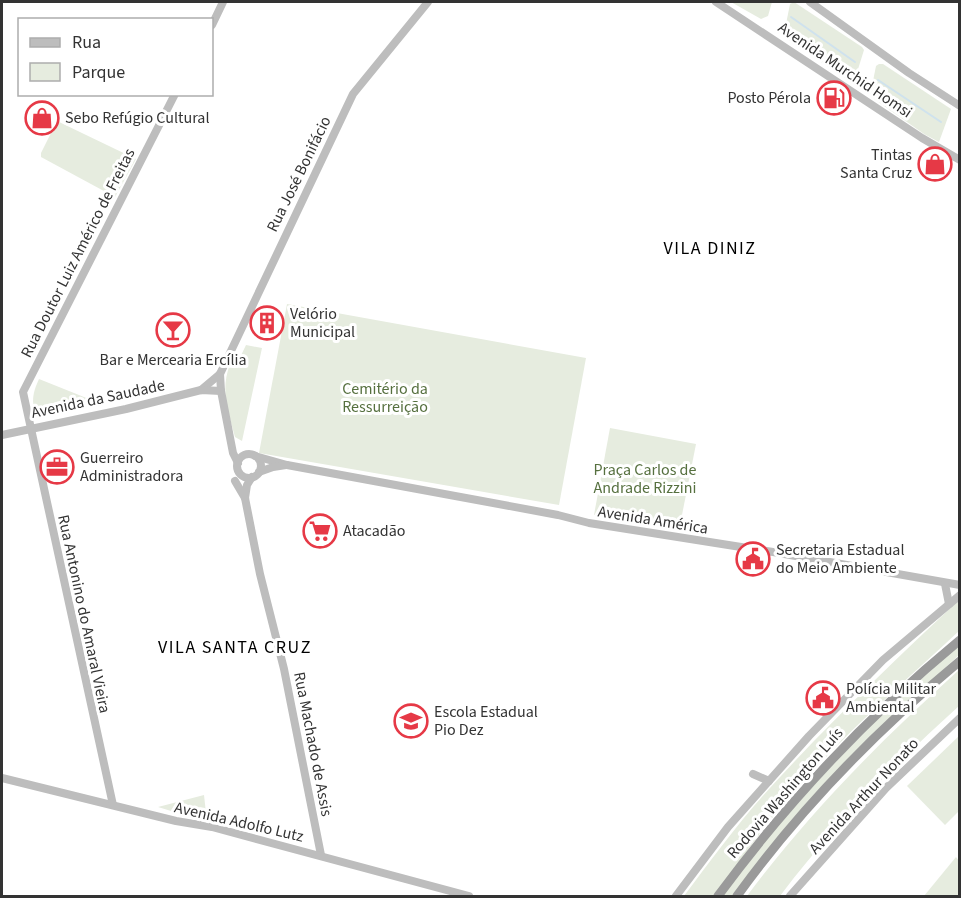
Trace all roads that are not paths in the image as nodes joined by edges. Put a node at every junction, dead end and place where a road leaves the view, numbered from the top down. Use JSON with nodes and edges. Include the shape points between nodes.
{"nodes":[{"id":1,"x":223,"y":2,"type":"edge"},
{"id":2,"x":428,"y":2,"type":"edge"},
{"id":3,"x":716,"y":2,"type":"edge"},
{"id":4,"x":810,"y":2,"type":"edge"},
{"id":5,"x":213,"y":23,"type":"edge"},
{"id":6,"x":174,"y":96,"type":"edge"},
{"id":7,"x":960,"y":105,"type":"edge"},
{"id":8,"x":960,"y":160,"type":"edge"},
{"id":9,"x":220,"y":374,"type":"junction"},
{"id":10,"x":201,"y":390,"type":"junction"},
{"id":11,"x":221,"y":391,"type":"junction"},
{"id":12,"x":29,"y":428,"type":"junction"},
{"id":13,"x":2,"y":435,"type":"edge"},
{"id":14,"x":232,"y":438,"type":"junction"},
{"id":15,"x":245,"y":455,"type":"junction"},
{"id":16,"x":255,"y":456,"type":"junction"},
{"id":17,"x":238,"y":463,"type":"junction"},
{"id":18,"x":287,"y":465,"type":"junction"},
{"id":19,"x":255,"y":475,"type":"junction"},
{"id":20,"x":235,"y":481,"type":"dead end"},
{"id":21,"x":245,"y":498,"type":"junction"},
{"id":22,"x":945,"y":584,"type":"junction"},
{"id":23,"x":960,"y":585,"type":"edge"},
{"id":24,"x":960,"y":595,"type":"edge"},
{"id":25,"x":949,"y":604,"type":"junction"},
{"id":26,"x":960,"y":640,"type":"edge"},
{"id":27,"x":960,"y":661,"type":"edge"},
{"id":28,"x":960,"y":718,"type":"edge"},
{"id":29,"x":753,"y":774,"type":"dead end"},
{"id":30,"x":2,"y":778,"type":"edge"},
{"id":31,"x":768,"y":781,"type":"junction"},
{"id":32,"x":112,"y":805,"type":"junction"},
{"id":33,"x":321,"y":855,"type":"junction"},
{"id":34,"x":469,"y":897,"type":"edge"},
{"id":35,"x":676,"y":897,"type":"edge"},
{"id":36,"x":718,"y":897,"type":"edge"},
{"id":37,"x":737,"y":897,"type":"edge"},
{"id":38,"x":790,"y":897,"type":"edge"}],
"edges":[{"from":1,"to":5,"type":"street"},
{"from":2,"to":9,"type":"street","name":"Rua José Bonifácio","via":[[353,94]]},
{"from":3,"to":8,"type":"street","name":"Avenida Murchid Homsi"},
{"from":4,"to":7,"type":"street","name":"Avenida Murchid Homsi","via":[[909,74]]},
{"from":6,"to":12,"type":"street","name":"Rua Doutor Luiz Américo de Freitas","via":[[24,390]]},
{"from":9,"to":10,"type":"street","name":"Avenida da Saudade"},
{"from":9,"to":11,"type":"street"},
{"from":10,"to":11,"type":"street","name":"Avenida da Saudade"},
{"from":10,"to":12,"type":"street","name":"Avenida da Saudade"},
{"from":11,"to":14,"type":"street"},
{"from":12,"to":13,"type":"street","name":"Avenida da Saudade"},
{"from":12,"to":32,"type":"street","name":"Rua Antonino do Amaral Vieira"},
{"from":14,"to":15,"type":"street"},
{"from":14,"to":17,"type":"street"},
{"from":15,"to":16,"type":"street"},
{"from":15,"to":17,"type":"street"},
{"from":16,"to":18,"type":"street","name":"Avenida América"},
{"from":16,"to":19,"type":"street","via":[[261,465]]},
{"from":17,"to":19,"type":"street","via":[[241,474]]},
{"from":18,"to":19,"type":"street","name":"Avenida América"},
{"from":18,"to":22,"type":"street","name":"Avenida América","via":[[589,523]]},
{"from":19,"to":21,"type":"street","name":"Rua Machado de Assis","via":[[247,485]]},
{"from":20,"to":21,"type":"street","name":"Rua Machado de Assis"},
{"from":21,"to":33,"type":"street","name":"Rua Machado de Assis","via":[[287,680]]},
{"from":22,"to":23,"type":"street","name":"Avenida América"},
{"from":22,"to":25,"type":"street"},
{"from":24,"to":25,"type":"street"},
{"from":25,"to":31,"type":"street","via":[[884,660]]},
{"from":26,"to":36,"type":"highway","name":"Rodovia Washington Luís","via":[[897,694],[825,766],[767,832]]},
{"from":27,"to":37,"type":"highway","name":"Rodovia Washington Luís","via":[[887,725],[835,779]]},
{"from":28,"to":38,"type":"street","name":"Avenida Arthur Nonato","via":[[886,788]]},
{"from":29,"to":31,"type":"street"},
{"from":30,"to":32,"type":"street","name":"Avenida Adolfo Lutz"},
{"from":31,"to":35,"type":"street"},
{"from":32,"to":33,"type":"street","name":"Avenida Adolfo Lutz"},
{"from":33,"to":34,"type":"street","name":"Avenida Adolfo Lutz"}]}
